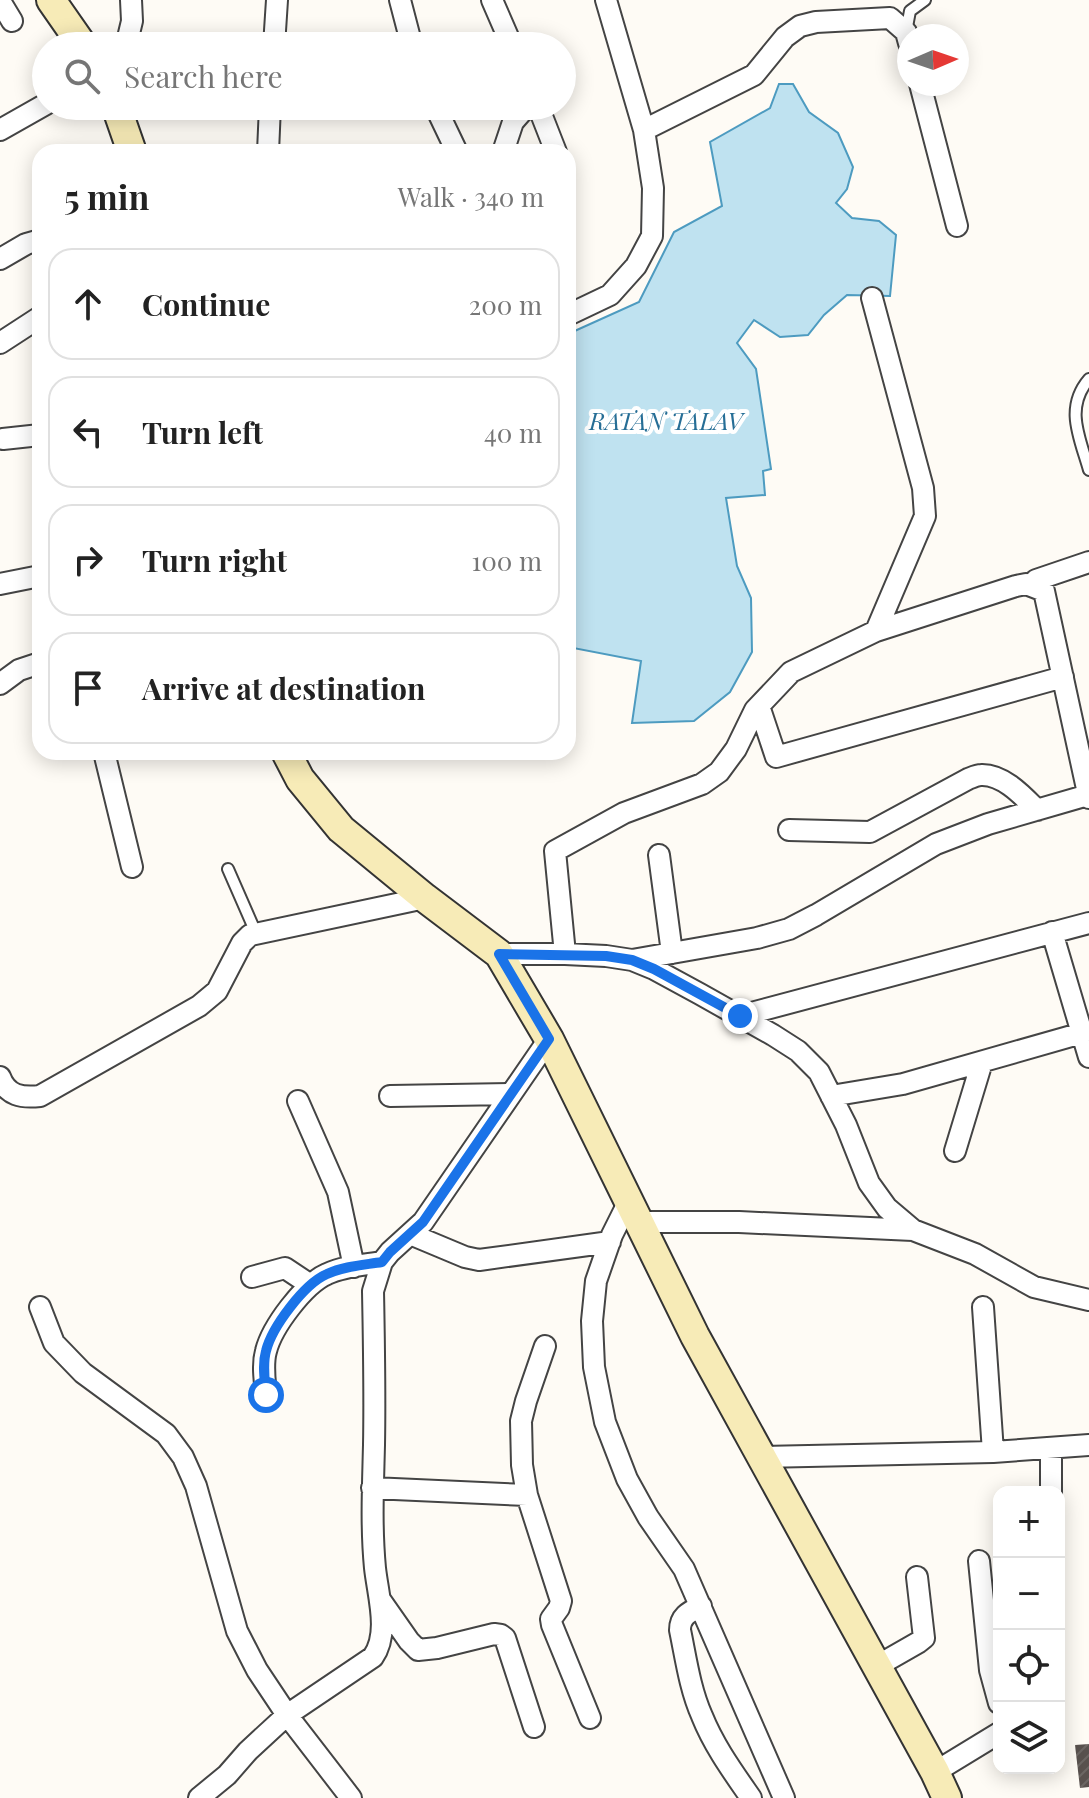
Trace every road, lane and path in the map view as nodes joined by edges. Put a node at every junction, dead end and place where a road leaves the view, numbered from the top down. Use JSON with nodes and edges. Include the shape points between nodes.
{"nodes":[{"id":1,"x":51,"y":0,"type":"edge"},
{"id":2,"x":131,"y":0,"type":"edge"},
{"id":3,"x":277,"y":0,"type":"edge"},
{"id":4,"x":400,"y":0,"type":"edge"},
{"id":5,"x":492,"y":0,"type":"edge"},
{"id":6,"x":606,"y":0,"type":"edge"},
{"id":7,"x":925,"y":0,"type":"edge"},
{"id":8,"x":0,"y":1,"type":"edge"},
{"id":9,"x":12,"y":21,"type":"dead end"},
{"id":10,"x":909,"y":24,"type":"edge"},
{"id":11,"x":897,"y":26,"type":"edge"},
{"id":12,"x":73,"y":32,"type":"edge"},
{"id":13,"x":129,"y":32,"type":"edge"},
{"id":14,"x":275,"y":32,"type":"edge"},
{"id":15,"x":408,"y":32,"type":"edge"},
{"id":16,"x":506,"y":32,"type":"edge"},
{"id":17,"x":923,"y":96,"type":"edge"},
{"id":18,"x":32,"y":112,"type":"edge"},
{"id":19,"x":121,"y":120,"type":"edge"},
{"id":20,"x":269,"y":120,"type":"edge"},
{"id":21,"x":442,"y":120,"type":"edge"},
{"id":22,"x":515,"y":120,"type":"edge"},
{"id":23,"x":544,"y":120,"type":"edge"},
{"id":24,"x":0,"y":130,"type":"edge"},
{"id":25,"x":644,"y":130,"type":"junction"},
{"id":26,"x":129,"y":144,"type":"edge"},
{"id":27,"x":268,"y":144,"type":"edge"},
{"id":28,"x":453,"y":144,"type":"edge"},
{"id":29,"x":506,"y":144,"type":"edge"},
{"id":30,"x":554,"y":144,"type":"edge"},
{"id":31,"x":957,"y":226,"type":"dead end"},
{"id":32,"x":32,"y":242,"type":"edge"},
{"id":33,"x":0,"y":259,"type":"edge"},
{"id":34,"x":872,"y":298,"type":"dead end"},
{"id":35,"x":576,"y":311,"type":"edge"},
{"id":36,"x":32,"y":322,"type":"edge"},
{"id":37,"x":0,"y":343,"type":"edge"},
{"id":38,"x":1089,"y":379,"type":"edge"},
{"id":39,"x":32,"y":436,"type":"edge"},
{"id":40,"x":3,"y":439,"type":"dead end"},
{"id":41,"x":1089,"y":470,"type":"edge"},
{"id":42,"x":1089,"y":562,"type":"edge"},
{"id":43,"x":32,"y":578,"type":"edge"},
{"id":44,"x":0,"y":584,"type":"edge"},
{"id":45,"x":1034,"y":586,"type":"junction"},
{"id":46,"x":876,"y":631,"type":"junction"},
{"id":47,"x":32,"y":666,"type":"edge"},
{"id":48,"x":1063,"y":677,"type":"junction"},
{"id":49,"x":0,"y":684,"type":"edge"},
{"id":50,"x":759,"y":706,"type":"junction"},
{"id":51,"x":106,"y":760,"type":"edge"},
{"id":52,"x":290,"y":760,"type":"edge"},
{"id":53,"x":1089,"y":796,"type":"edge"},
{"id":54,"x":1037,"y":810,"type":"junction"},
{"id":55,"x":789,"y":830,"type":"dead end"},
{"id":56,"x":659,"y":855,"type":"dead end"},
{"id":57,"x":132,"y":867,"type":"dead end"},
{"id":58,"x":228,"y":869,"type":"dead end"},
{"id":59,"x":425,"y":898,"type":"junction"},
{"id":60,"x":1089,"y":923,"type":"edge"},
{"id":61,"x":1052,"y":932,"type":"junction"},
{"id":62,"x":256,"y":933,"type":"junction"},
{"id":63,"x":672,"y":953,"type":"junction"},
{"id":64,"x":499,"y":954,"type":"junction"},
{"id":65,"x":565,"y":954,"type":"junction"},
{"id":66,"x":632,"y":960,"type":"junction"},
{"id":67,"x":740,"y":1016,"type":"junction"},
{"id":68,"x":1082,"y":1033,"type":"junction"},
{"id":69,"x":549,"y":1039,"type":"junction"},
{"id":70,"x":1089,"y":1057,"type":"edge"},
{"id":71,"x":982,"y":1062,"type":"junction"},
{"id":72,"x":2,"y":1082,"type":"edge"},
{"id":73,"x":511,"y":1094,"type":"junction"},
{"id":74,"x":390,"y":1096,"type":"dead end"},
{"id":75,"x":831,"y":1096,"type":"junction"},
{"id":76,"x":298,"y":1101,"type":"dead end"},
{"id":77,"x":955,"y":1151,"type":"dead end"},
{"id":78,"x":634,"y":1212,"type":"junction"},
{"id":79,"x":913,"y":1230,"type":"junction"},
{"id":80,"x":410,"y":1234,"type":"junction"},
{"id":81,"x":610,"y":1242,"type":"junction"},
{"id":82,"x":382,"y":1262,"type":"junction"},
{"id":83,"x":354,"y":1267,"type":"junction"},
{"id":84,"x":252,"y":1277,"type":"dead end"},
{"id":85,"x":309,"y":1284,"type":"junction"},
{"id":86,"x":1089,"y":1300,"type":"edge"},
{"id":87,"x":40,"y":1307,"type":"dead end"},
{"id":88,"x":983,"y":1307,"type":"dead end"},
{"id":89,"x":545,"y":1346,"type":"dead end"},
{"id":90,"x":266,"y":1395,"type":"dead end"},
{"id":91,"x":1089,"y":1445,"type":"edge"},
{"id":92,"x":1051,"y":1448,"type":"junction"},
{"id":93,"x":993,"y":1452,"type":"junction"},
{"id":94,"x":762,"y":1457,"type":"junction"},
{"id":95,"x":1051,"y":1486,"type":"edge"},
{"id":96,"x":372,"y":1488,"type":"junction"},
{"id":97,"x":527,"y":1495,"type":"junction"},
{"id":98,"x":979,"y":1561,"type":"dead end"},
{"id":99,"x":917,"y":1577,"type":"dead end"},
{"id":100,"x":379,"y":1597,"type":"junction"},
{"id":101,"x":701,"y":1606,"type":"junction"},
{"id":102,"x":877,"y":1666,"type":"junction"},
{"id":103,"x":999,"y":1702,"type":"edge"},
{"id":104,"x":287,"y":1715,"type":"junction"},
{"id":105,"x":590,"y":1718,"type":"dead end"},
{"id":106,"x":534,"y":1727,"type":"dead end"},
{"id":107,"x":993,"y":1737,"type":"edge"},
{"id":108,"x":935,"y":1772,"type":"junction"},
{"id":109,"x":199,"y":1798,"type":"edge"},
{"id":110,"x":351,"y":1798,"type":"edge"},
{"id":111,"x":751,"y":1798,"type":"edge"},
{"id":112,"x":784,"y":1798,"type":"edge"},
{"id":113,"x":947,"y":1798,"type":"edge"}],
"edges":[{"from":1,"to":12,"type":"street"},
{"from":2,"to":13,"type":"street"},
{"from":3,"to":14,"type":"street"},
{"from":4,"to":15,"type":"street"},
{"from":5,"to":16,"type":"street"},
{"from":6,"to":25,"type":"street"},
{"from":7,"to":10,"type":"lane","via":[[910,11]]},
{"from":8,"to":9,"type":"street"},
{"from":11,"to":25,"type":"street","via":[[890,18],[800,26],[754,75]]},
{"from":17,"to":31,"type":"street"},
{"from":18,"to":24,"type":"street"},
{"from":19,"to":26,"type":"street"},
{"from":20,"to":27,"type":"street"},
{"from":21,"to":28,"type":"street"},
{"from":22,"to":29,"type":"street"},
{"from":23,"to":30,"type":"street"},
{"from":25,"to":35,"type":"street","via":[[653,188],[652,236],[636,266],[610,295]]},
{"from":32,"to":33,"type":"street"},
{"from":34,"to":46,"type":"street","via":[[923,488],[925,516]]},
{"from":36,"to":37,"type":"street"},
{"from":38,"to":41,"type":"lane","via":[[1075,411]]},
{"from":39,"to":40,"type":"street"},
{"from":42,"to":45,"type":"street","via":[[1036,580]]},
{"from":43,"to":44,"type":"street"},
{"from":45,"to":46,"type":"street","via":[[1016,586]]},
{"from":45,"to":48,"type":"street","via":[[1044,591]]},
{"from":46,"to":50,"type":"street","via":[[791,672]]},
{"from":47,"to":49,"type":"street"},
{"from":48,"to":50,"type":"street","via":[[776,757]]},
{"from":48,"to":53,"type":"street"},
{"from":50,"to":65,"type":"street","via":[[719,772],[702,784],[624,813],[555,851]]},
{"from":51,"to":57,"type":"street"},
{"from":52,"to":59,"type":"street","via":[[341,829]]},
{"from":53,"to":54,"type":"street"},
{"from":54,"to":55,"type":"street","via":[[1017,790],[981,775],[870,832]]},
{"from":54,"to":63,"type":"street","via":[[936,844],[789,929]]},
{"from":56,"to":63,"type":"street"},
{"from":58,"to":62,"type":"lane"},
{"from":59,"to":62,"type":"street"},
{"from":59,"to":64,"type":"street"},
{"from":60,"to":61,"type":"street"},
{"from":61,"to":67,"type":"street"},
{"from":61,"to":68,"type":"street"},
{"from":62,"to":72,"type":"street","via":[[246,938],[222,983],[199,1006],[40,1096],[12,1094]]},
{"from":63,"to":66,"type":"street"},
{"from":64,"to":65,"type":"street"},
{"from":64,"to":69,"type":"street"},
{"from":65,"to":66,"type":"street"},
{"from":66,"to":67,"type":"street"},
{"from":67,"to":75,"type":"street","via":[[798,1051],[819,1072]]},
{"from":68,"to":70,"type":"street"},
{"from":68,"to":71,"type":"street"},
{"from":69,"to":73,"type":"street"},
{"from":69,"to":78,"type":"street"},
{"from":71,"to":75,"type":"street","via":[[903,1084]]},
{"from":71,"to":77,"type":"street"},
{"from":73,"to":74,"type":"street"},
{"from":73,"to":80,"type":"street"},
{"from":75,"to":79,"type":"street","via":[[869,1183]]},
{"from":76,"to":83,"type":"street","via":[[338,1192]]},
{"from":78,"to":79,"type":"street"},
{"from":78,"to":81,"type":"street"},
{"from":78,"to":94,"type":"street"},
{"from":79,"to":86,"type":"street","via":[[975,1254],[1034,1287]]},
{"from":80,"to":81,"type":"street","via":[[479,1260]]},
{"from":80,"to":82,"type":"street"},
{"from":81,"to":101,"type":"street","via":[[596,1281],[592,1321],[605,1422],[627,1479]]},
{"from":82,"to":83,"type":"street"},
{"from":82,"to":96,"type":"street","via":[[373,1291]]},
{"from":83,"to":85,"type":"street"},
{"from":84,"to":85,"type":"street","via":[[285,1268]]},
{"from":85,"to":90,"type":"street","via":[[284,1314],[266,1350]]},
{"from":87,"to":104,"type":"street","via":[[54,1343],[83,1373],[166,1434],[183,1457],[237,1631]]},
{"from":88,"to":93,"type":"street"},
{"from":89,"to":97,"type":"street","via":[[521,1421]]},
{"from":91,"to":92,"type":"street"},
{"from":92,"to":93,"type":"street"},
{"from":92,"to":95,"type":"street"},
{"from":93,"to":94,"type":"street"},
{"from":94,"to":102,"type":"street"},
{"from":96,"to":97,"type":"street"},
{"from":96,"to":100,"type":"street"},
{"from":97,"to":105,"type":"street","via":[[561,1601],[552,1625]]},
{"from":98,"to":103,"type":"street","via":[[990,1670]]},
{"from":99,"to":102,"type":"street","via":[[924,1638]]},
{"from":100,"to":104,"type":"street","via":[[381,1637],[373,1657]]},
{"from":100,"to":106,"type":"street","via":[[418,1650],[494,1634],[505,1638]]},
{"from":101,"to":111,"type":"street","via":[[680,1622],[692,1687],[708,1731]]},
{"from":101,"to":112,"type":"street"},
{"from":102,"to":108,"type":"street"},
{"from":104,"to":109,"type":"street"},
{"from":104,"to":110,"type":"street"},
{"from":107,"to":108,"type":"street"},
{"from":108,"to":113,"type":"street"}]}
